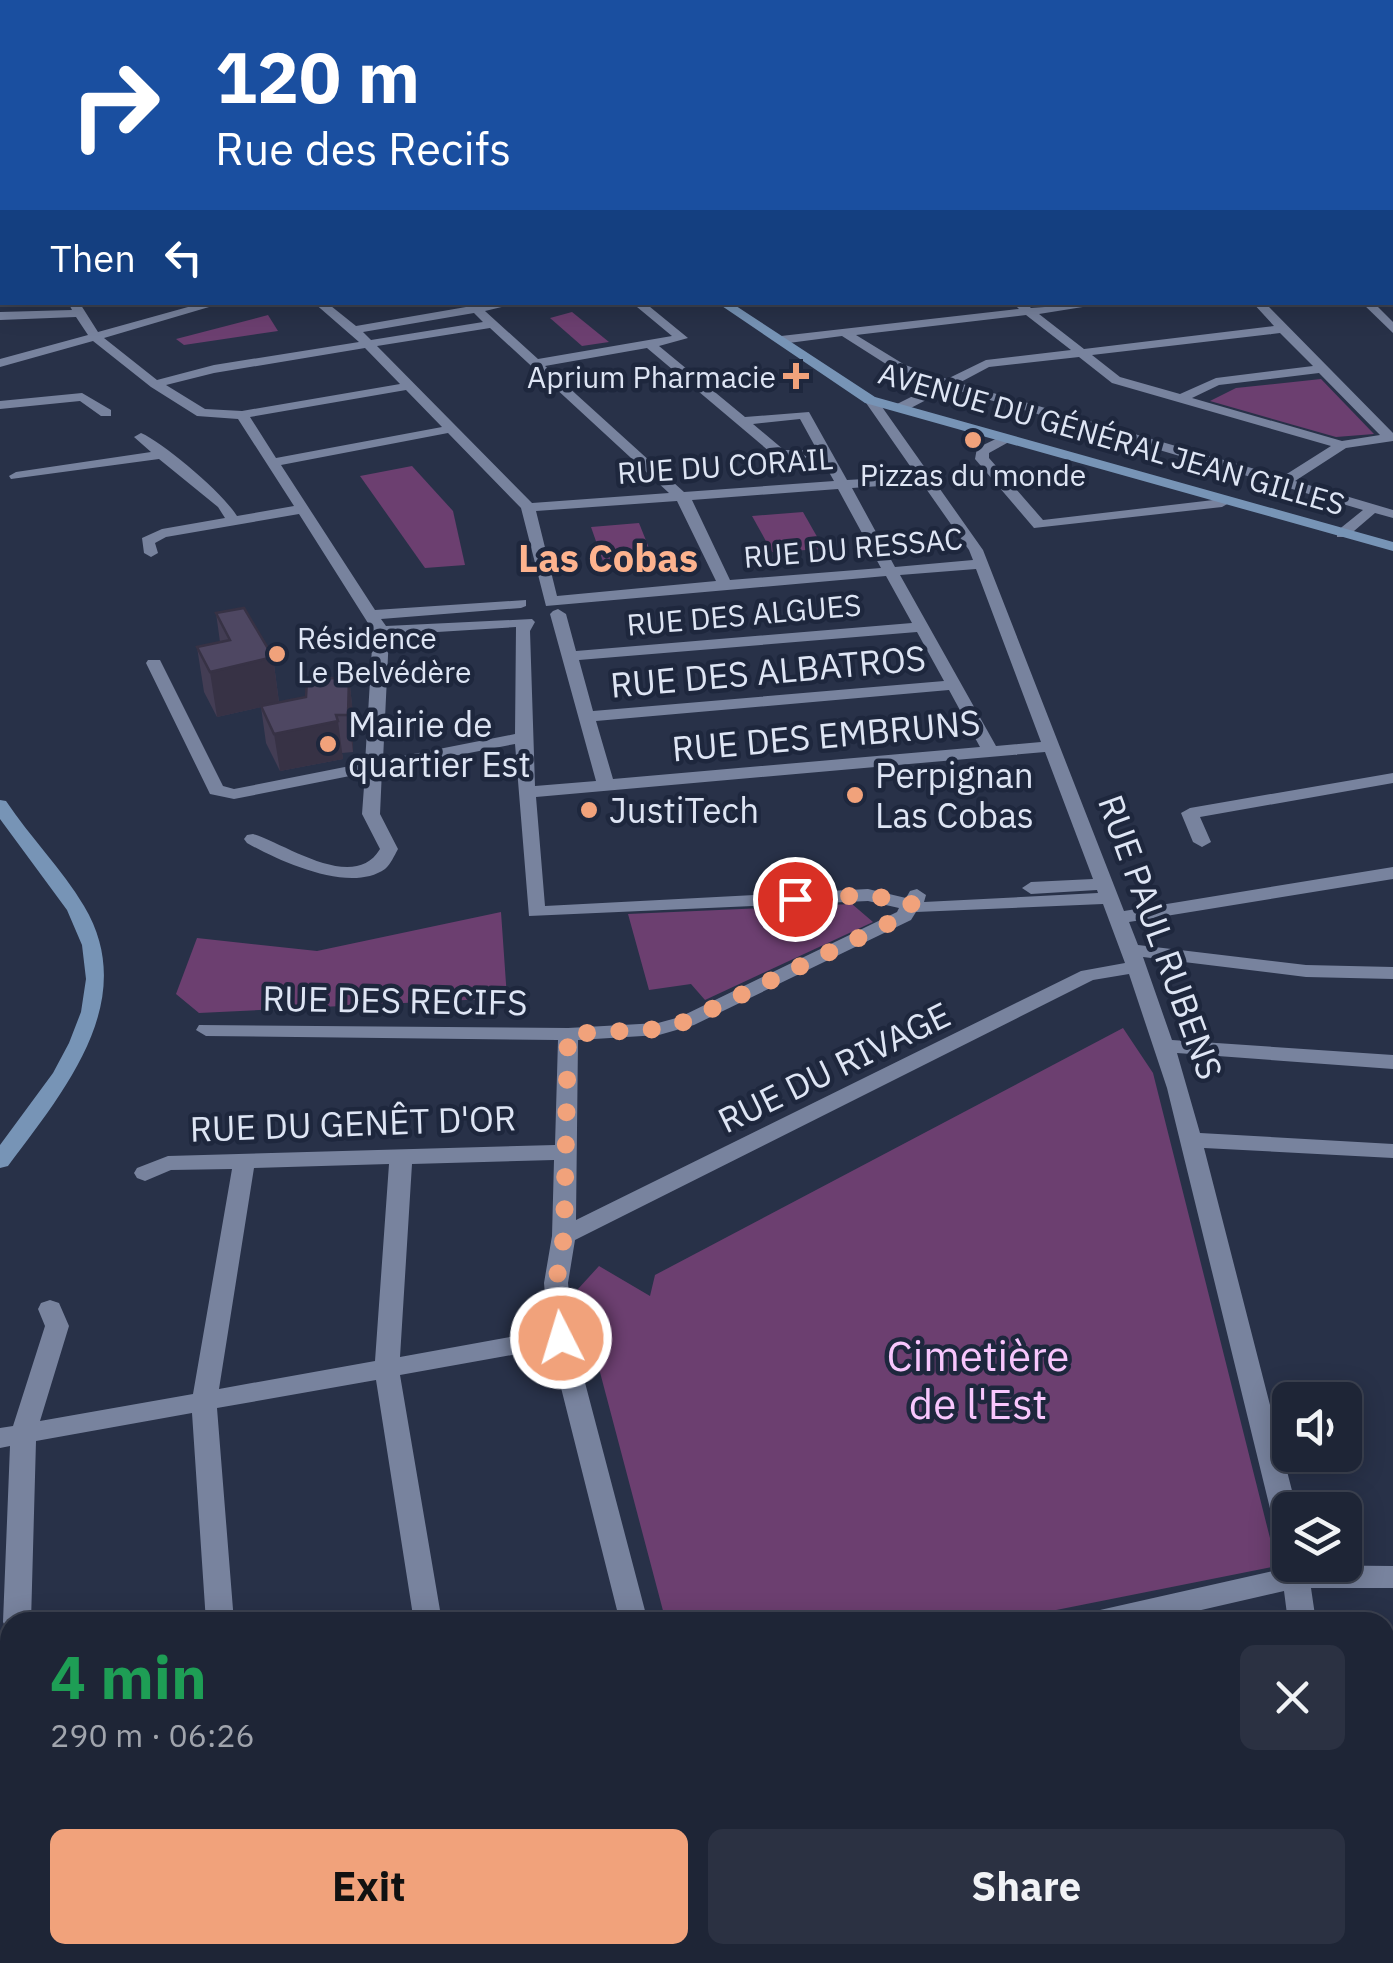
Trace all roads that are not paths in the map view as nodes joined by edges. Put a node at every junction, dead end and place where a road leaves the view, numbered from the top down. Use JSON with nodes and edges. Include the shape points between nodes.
{"nodes":[{"id":1,"x":211,"y":305,"type":"edge"},
{"id":2,"x":322,"y":305,"type":"edge"},
{"id":3,"x":505,"y":305,"type":"edge"},
{"id":4,"x":640,"y":305,"type":"edge"},
{"id":5,"x":730,"y":305,"type":"edge"},
{"id":6,"x":1020,"y":305,"type":"edge"},
{"id":7,"x":1085,"y":305,"type":"edge"},
{"id":8,"x":1260,"y":305,"type":"edge"},
{"id":9,"x":1369,"y":305,"type":"edge"},
{"id":10,"x":76,"y":308,"type":"edge"},
{"id":11,"x":478,"y":311,"type":"junction"},
{"id":12,"x":1029,"y":312,"type":"junction"},
{"id":13,"x":0,"y":316,"type":"edge"},
{"id":14,"x":494,"y":324,"type":"junction"},
{"id":15,"x":1282,"y":329,"type":"junction"},
{"id":16,"x":1393,"y":329,"type":"edge"},
{"id":17,"x":354,"y":330,"type":"junction"},
{"id":18,"x":844,"y":333,"type":"junction"},
{"id":19,"x":96,"y":338,"type":"junction"},
{"id":20,"x":781,"y":340,"type":"junction"},
{"id":21,"x":368,"y":344,"type":"junction"},
{"id":22,"x":652,"y":346,"type":"junction"},
{"id":23,"x":1084,"y":353,"type":"junction"},
{"id":24,"x":0,"y":363,"type":"edge"},
{"id":25,"x":534,"y":364,"type":"junction"},
{"id":26,"x":1320,"y":369,"type":"junction"},
{"id":27,"x":946,"y":383,"type":"junction"},
{"id":28,"x":154,"y":384,"type":"junction"},
{"id":29,"x":408,"y":386,"type":"junction"},
{"id":30,"x":1180,"y":399,"type":"junction"},
{"id":31,"x":870,"y":400,"type":"junction"},
{"id":32,"x":0,"y":405,"type":"edge"},
{"id":33,"x":902,"y":407,"type":"junction"},
{"id":34,"x":106,"y":413,"type":"dead end"},
{"id":35,"x":242,"y":415,"type":"junction"},
{"id":36,"x":742,"y":422,"type":"junction"},
{"id":37,"x":450,"y":429,"type":"junction"},
{"id":38,"x":1391,"y":437,"type":"edge"},
{"id":39,"x":141,"y":438,"type":"dead end"},
{"id":40,"x":1009,"y":438,"type":"junction"},
{"id":41,"x":1342,"y":445,"type":"junction"},
{"id":42,"x":165,"y":454,"type":"junction"},
{"id":43,"x":825,"y":454,"type":"junction"},
{"id":44,"x":274,"y":462,"type":"junction"},
{"id":45,"x":16,"y":476,"type":"dead end"},
{"id":46,"x":926,"y":479,"type":"junction"},
{"id":47,"x":1284,"y":482,"type":"junction"},
{"id":48,"x":844,"y":484,"type":"junction"},
{"id":49,"x":681,"y":496,"type":"junction"},
{"id":50,"x":1222,"y":502,"type":"junction"},
{"id":51,"x":528,"y":507,"type":"junction"},
{"id":52,"x":1373,"y":508,"type":"junction"},
{"id":53,"x":302,"y":509,"type":"junction"},
{"id":54,"x":1393,"y":514,"type":"edge"},
{"id":55,"x":234,"y":520,"type":"junction"},
{"id":56,"x":1342,"y":534,"type":"junction"},
{"id":57,"x":1393,"y":547,"type":"edge"},
{"id":58,"x":150,"y":553,"type":"dead end"},
{"id":59,"x":981,"y":564,"type":"junction"},
{"id":60,"x":893,"y":571,"type":"junction"},
{"id":61,"x":725,"y":585,"type":"junction"},
{"id":62,"x":521,"y":603,"type":"junction"},
{"id":63,"x":554,"y":608,"type":"junction"},
{"id":64,"x":527,"y":622,"type":"junction"},
{"id":65,"x":377,"y":623,"type":"junction"},
{"id":66,"x":923,"y":627,"type":"junction"},
{"id":67,"x":569,"y":656,"type":"junction"},
{"id":68,"x":154,"y":663,"type":"dead end"},
{"id":69,"x":955,"y":684,"type":"junction"},
{"id":70,"x":587,"y":717,"type":"junction"},
{"id":71,"x":523,"y":737,"type":"junction"},
{"id":72,"x":1051,"y":746,"type":"junction"},
{"id":73,"x":991,"y":752,"type":"junction"},
{"id":74,"x":374,"y":765,"type":"junction"},
{"id":75,"x":1393,"y":778,"type":"edge"},
{"id":76,"x":606,"y":787,"type":"junction"},
{"id":77,"x":529,"y":792,"type":"junction"},
{"id":78,"x":0,"y":805,"type":"edge"},
{"id":79,"x":253,"y":839,"type":"dead end"},
{"id":80,"x":1202,"y":842,"type":"dead end"},
{"id":81,"x":1393,"y":873,"type":"edge"},
{"id":82,"x":1107,"y":891,"type":"junction"},
{"id":83,"x":912,"y":903,"type":"junction"},
{"id":84,"x":1117,"y":918,"type":"junction"},
{"id":85,"x":1132,"y":958,"type":"junction"},
{"id":86,"x":1393,"y":973,"type":"edge"},
{"id":87,"x":206,"y":1030,"type":"dead end"},
{"id":88,"x":568,"y":1034,"type":"junction"},
{"id":89,"x":1166,"y":1046,"type":"junction"},
{"id":90,"x":1393,"y":1062,"type":"edge"},
{"id":91,"x":1190,"y":1140,"type":"junction"},
{"id":92,"x":1393,"y":1151,"type":"edge"},
{"id":93,"x":564,"y":1152,"type":"junction"},
{"id":94,"x":400,"y":1158,"type":"junction"},
{"id":95,"x":0,"y":1160,"type":"edge"},
{"id":96,"x":244,"y":1161,"type":"junction"},
{"id":97,"x":146,"y":1173,"type":"dead end"},
{"id":98,"x":564,"y":1236,"type":"junction"},
{"id":99,"x":50,"y":1309,"type":"dead end"},
{"id":100,"x":561,"y":1338,"type":"junction"},
{"id":101,"x":387,"y":1369,"type":"junction"},
{"id":102,"x":204,"y":1403,"type":"junction"},
{"id":103,"x":12,"y":1436,"type":"edge"},
{"id":104,"x":1279,"y":1492,"type":"edge"},
{"id":105,"x":1362,"y":1575,"type":"edge"},
{"id":106,"x":1272,"y":1577,"type":"edge"},
{"id":107,"x":1393,"y":1577,"type":"edge"},
{"id":108,"x":1297,"y":1582,"type":"edge"},
{"id":109,"x":17,"y":1612,"type":"edge"},
{"id":110,"x":219,"y":1612,"type":"edge"},
{"id":111,"x":426,"y":1612,"type":"edge"},
{"id":112,"x":631,"y":1612,"type":"edge"},
{"id":113,"x":1138,"y":1612,"type":"edge"},
{"id":114,"x":1301,"y":1612,"type":"edge"}],
"edges":[{"from":1,"to":19,"type":"street"},
{"from":2,"to":17,"type":"street"},
{"from":3,"to":11,"type":"street"},
{"from":4,"to":22,"type":"street","via":[[682,338]]},
{"from":5,"to":20,"type":"main road","name":"AVENUE DU GÉNÉRAL JEAN GILLES"},
{"from":6,"to":12,"type":"street"},
{"from":7,"to":12,"type":"street"},
{"from":8,"to":15,"type":"street"},
{"from":9,"to":16,"type":"street"},
{"from":10,"to":13,"type":"street"},
{"from":10,"to":19,"type":"street"},
{"from":11,"to":14,"type":"street"},
{"from":11,"to":17,"type":"street"},
{"from":12,"to":18,"type":"street"},
{"from":12,"to":23,"type":"street"},
{"from":14,"to":21,"type":"street"},
{"from":14,"to":25,"type":"street"},
{"from":15,"to":23,"type":"street"},
{"from":15,"to":26,"type":"street"},
{"from":17,"to":21,"type":"street"},
{"from":18,"to":20,"type":"street"},
{"from":18,"to":27,"type":"street","via":[[901,368]]},
{"from":19,"to":24,"type":"street"},
{"from":19,"to":28,"type":"street"},
{"from":20,"to":31,"type":"main road","name":"AVENUE DU GÉNÉRAL JEAN GILLES"},
{"from":21,"to":28,"type":"street"},
{"from":21,"to":29,"type":"street"},
{"from":22,"to":25,"type":"street"},
{"from":22,"to":36,"type":"street"},
{"from":23,"to":27,"type":"street","via":[[986,364]]},
{"from":23,"to":30,"type":"street","via":[[1116,380]]},
{"from":25,"to":49,"type":"street"},
{"from":26,"to":30,"type":"street","via":[[1216,382]]},
{"from":26,"to":38,"type":"street"},
{"from":27,"to":33,"type":"street"},
{"from":27,"to":47,"type":"street"},
{"from":28,"to":35,"type":"street","via":[[202,413]]},
{"from":29,"to":35,"type":"street"},
{"from":29,"to":37,"type":"street"},
{"from":30,"to":41,"type":"street"},
{"from":31,"to":33,"type":"main road","name":"AVENUE DU GÉNÉRAL JEAN GILLES"},
{"from":31,"to":46,"type":"street","name":"RUE PAUL RUBENS"},
{"from":32,"to":34,"type":"street","via":[[82,397]]},
{"from":33,"to":40,"type":"main road","name":"AVENUE DU GÉNÉRAL JEAN GILLES"},
{"from":35,"to":44,"type":"street"},
{"from":36,"to":43,"type":"street","via":[[781,454]]},
{"from":36,"to":43,"type":"street","via":[[800,413]]},
{"from":37,"to":44,"type":"street"},
{"from":37,"to":51,"type":"street"},
{"from":38,"to":41,"type":"street"},
{"from":39,"to":42,"type":"street"},
{"from":40,"to":50,"type":"main road","name":"AVENUE DU GÉNÉRAL JEAN GILLES"},
{"from":40,"to":50,"type":"street","via":[[982,452],[982,459],[1043,530]]},
{"from":41,"to":47,"type":"street"},
{"from":42,"to":45,"type":"street"},
{"from":42,"to":55,"type":"street"},
{"from":43,"to":48,"type":"street"},
{"from":44,"to":53,"type":"street"},
{"from":46,"to":48,"type":"street","name":"RUE DU CORAIL"},
{"from":46,"to":59,"type":"street","name":"RUE PAUL RUBENS"},
{"from":47,"to":52,"type":"street"},
{"from":48,"to":49,"type":"street","name":"RUE DU CORAIL"},
{"from":48,"to":60,"type":"street"},
{"from":49,"to":51,"type":"street","name":"RUE DU CORAIL"},
{"from":49,"to":61,"type":"street"},
{"from":50,"to":56,"type":"main road","name":"AVENUE DU GÉNÉRAL JEAN GILLES"},
{"from":51,"to":63,"type":"street"},
{"from":52,"to":54,"type":"street"},
{"from":52,"to":56,"type":"street"},
{"from":53,"to":55,"type":"street"},
{"from":53,"to":65,"type":"street"},
{"from":55,"to":58,"type":"street","via":[[150,536]]},
{"from":56,"to":57,"type":"main road","name":"AVENUE DU GÉNÉRAL JEAN GILLES"},
{"from":59,"to":60,"type":"street","name":"RUE DU RESSAC"},
{"from":59,"to":72,"type":"street","name":"RUE PAUL RUBENS"},
{"from":60,"to":61,"type":"street","name":"RUE DU RESSAC"},
{"from":60,"to":66,"type":"street"},
{"from":61,"to":63,"type":"street","name":"RUE DU RESSAC"},
{"from":62,"to":63,"type":"street"},
{"from":62,"to":64,"type":"street","via":[[512,615]]},
{"from":62,"to":65,"type":"street"},
{"from":63,"to":64,"type":"street","via":[[542,622]]},
{"from":63,"to":67,"type":"street"},
{"from":64,"to":65,"type":"street"},
{"from":64,"to":71,"type":"street"},
{"from":65,"to":74,"type":"street"},
{"from":66,"to":67,"type":"street","name":"RUE DES ALGUES"},
{"from":66,"to":69,"type":"street"},
{"from":67,"to":70,"type":"street"},
{"from":68,"to":74,"type":"street","via":[[216,790],[234,794]]},
{"from":69,"to":70,"type":"street","name":"RUE DES ALBATROS"},
{"from":69,"to":73,"type":"street"},
{"from":70,"to":76,"type":"street"},
{"from":71,"to":74,"type":"street"},
{"from":71,"to":77,"type":"street"},
{"from":72,"to":73,"type":"street","name":"RUE DES EMBRUNS"},
{"from":72,"to":82,"type":"street","name":"RUE PAUL RUBENS"},
{"from":73,"to":76,"type":"street","name":"RUE DES EMBRUNS"},
{"from":74,"to":79,"type":"street","via":[[371,814],[389,849],[375,868],[338,872],[280,856]]},
{"from":75,"to":80,"type":"street","via":[[1190,813]]},
{"from":76,"to":77,"type":"street","name":"RUE DES EMBRUNS"},
{"from":77,"to":83,"type":"street","via":[[536,912],[868,895]]},
{"from":78,"to":95,"type":"main road","via":[[82,919],[97,989],[72,1063]]},
{"from":81,"to":84,"type":"street"},
{"from":82,"to":83,"type":"street","via":[[924,908]]},
{"from":82,"to":84,"type":"street","name":"RUE PAUL RUBENS"},
{"from":83,"to":88,"type":"street","name":"RUE DES RECIFS","via":[[904,916],[687,1021],[660,1029]]},
{"from":84,"to":85,"type":"street","name":"RUE PAUL RUBENS"},
{"from":85,"to":86,"type":"street","name":"RUE DU RIVAGE"},
{"from":85,"to":89,"type":"street","name":"RUE PAUL RUBENS"},
{"from":85,"to":98,"type":"street","name":"RUE DU RIVAGE"},
{"from":87,"to":88,"type":"street","name":"RUE DES RECIFS"},
{"from":88,"to":93,"type":"street"},
{"from":89,"to":90,"type":"street"},
{"from":89,"to":91,"type":"street","name":"RUE PAUL RUBENS"},
{"from":91,"to":92,"type":"street"},
{"from":91,"to":104,"type":"street","name":"RUE PAUL RUBENS"},
{"from":93,"to":94,"type":"street","name":"RUE DU GENÊT D'OR"},
{"from":93,"to":98,"type":"street"},
{"from":94,"to":96,"type":"street","name":"RUE DU GENÊT D'OR"},
{"from":94,"to":101,"type":"street"},
{"from":96,"to":97,"type":"street","name":"RUE DU GENÊT D'OR","via":[[168,1163]]},
{"from":96,"to":102,"type":"street"},
{"from":98,"to":100,"type":"street","via":[[556,1283]]},
{"from":99,"to":103,"type":"street","via":[[57,1326]]},
{"from":100,"to":101,"type":"street"},
{"from":100,"to":112,"type":"street"},
{"from":101,"to":102,"type":"street"},
{"from":101,"to":111,"type":"street"},
{"from":102,"to":103,"type":"street"},
{"from":102,"to":110,"type":"street"},
{"from":103,"to":109,"type":"street"},
{"from":105,"to":107,"type":"street"},
{"from":106,"to":113,"type":"street"},
{"from":108,"to":114,"type":"street"}]}
